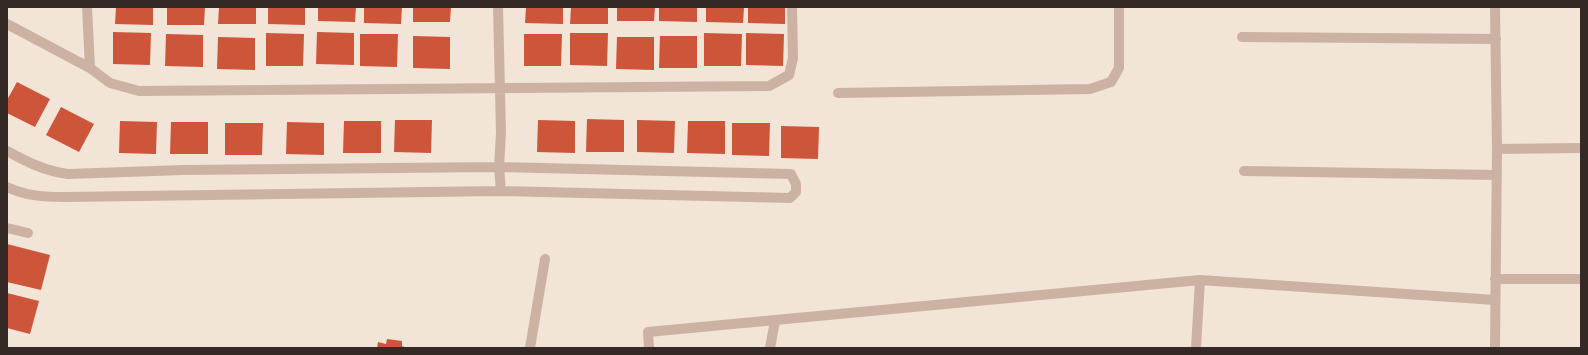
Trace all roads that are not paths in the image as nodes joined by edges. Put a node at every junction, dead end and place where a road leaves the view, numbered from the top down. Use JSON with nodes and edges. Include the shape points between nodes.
{"nodes":[{"id":1,"x":87,"y":7,"type":"edge"},
{"id":2,"x":498,"y":7,"type":"edge"},
{"id":3,"x":792,"y":7,"type":"edge"},
{"id":4,"x":1119,"y":7,"type":"edge"},
{"id":5,"x":1495,"y":7,"type":"edge"},
{"id":6,"x":7,"y":24,"type":"edge"},
{"id":7,"x":1242,"y":37,"type":"dead end"},
{"id":8,"x":1496,"y":39,"type":"junction"},
{"id":9,"x":90,"y":68,"type":"junction"},
{"id":10,"x":501,"y":89,"type":"junction"},
{"id":11,"x":838,"y":93,"type":"dead end"},
{"id":12,"x":1581,"y":148,"type":"edge"},
{"id":13,"x":1497,"y":149,"type":"junction"},
{"id":14,"x":7,"y":151,"type":"edge"},
{"id":15,"x":499,"y":167,"type":"junction"},
{"id":16,"x":1244,"y":170,"type":"dead end"},
{"id":17,"x":1497,"y":175,"type":"junction"},
{"id":18,"x":7,"y":187,"type":"edge"},
{"id":19,"x":501,"y":191,"type":"junction"},
{"id":20,"x":7,"y":228,"type":"edge"},
{"id":21,"x":28,"y":233,"type":"dead end"},
{"id":22,"x":545,"y":260,"type":"dead end"},
{"id":23,"x":1495,"y":279,"type":"junction"},
{"id":24,"x":1581,"y":279,"type":"edge"},
{"id":25,"x":1200,"y":280,"type":"junction"},
{"id":26,"x":1495,"y":300,"type":"junction"},
{"id":27,"x":775,"y":321,"type":"junction"},
{"id":28,"x":530,"y":348,"type":"edge"},
{"id":29,"x":649,"y":348,"type":"edge"},
{"id":30,"x":770,"y":348,"type":"edge"},
{"id":31,"x":1196,"y":348,"type":"edge"},
{"id":32,"x":1495,"y":348,"type":"edge"}],
"edges":[{"from":1,"to":9,"type":"street"},
{"from":2,"to":10,"type":"street"},
{"from":3,"to":10,"type":"street","via":[[793,58],[789,75],[769,86]]},
{"from":4,"to":11,"type":"street","via":[[1118,68],[1111,82],[1090,89]]},
{"from":5,"to":8,"type":"street"},
{"from":6,"to":9,"type":"street"},
{"from":7,"to":8,"type":"street"},
{"from":8,"to":13,"type":"street"},
{"from":9,"to":10,"type":"street","via":[[110,83],[139,91]]},
{"from":10,"to":15,"type":"street","via":[[502,132]]},
{"from":12,"to":13,"type":"street"},
{"from":13,"to":17,"type":"street"},
{"from":14,"to":15,"type":"street","via":[[51,172],[68,174],[183,170]]},
{"from":15,"to":19,"type":"street"},
{"from":15,"to":19,"type":"street","via":[[791,174],[796,184],[796,192],[790,198]]},
{"from":16,"to":17,"type":"street"},
{"from":17,"to":23,"type":"street"},
{"from":18,"to":19,"type":"street","via":[[39,197]]},
{"from":20,"to":21,"type":"street"},
{"from":22,"to":28,"type":"street"},
{"from":23,"to":24,"type":"street"},
{"from":23,"to":26,"type":"street"},
{"from":25,"to":26,"type":"street"},
{"from":25,"to":27,"type":"street"},
{"from":25,"to":31,"type":"street"},
{"from":26,"to":32,"type":"street"},
{"from":27,"to":29,"type":"street","via":[[648,332]]},
{"from":27,"to":30,"type":"street"}]}
